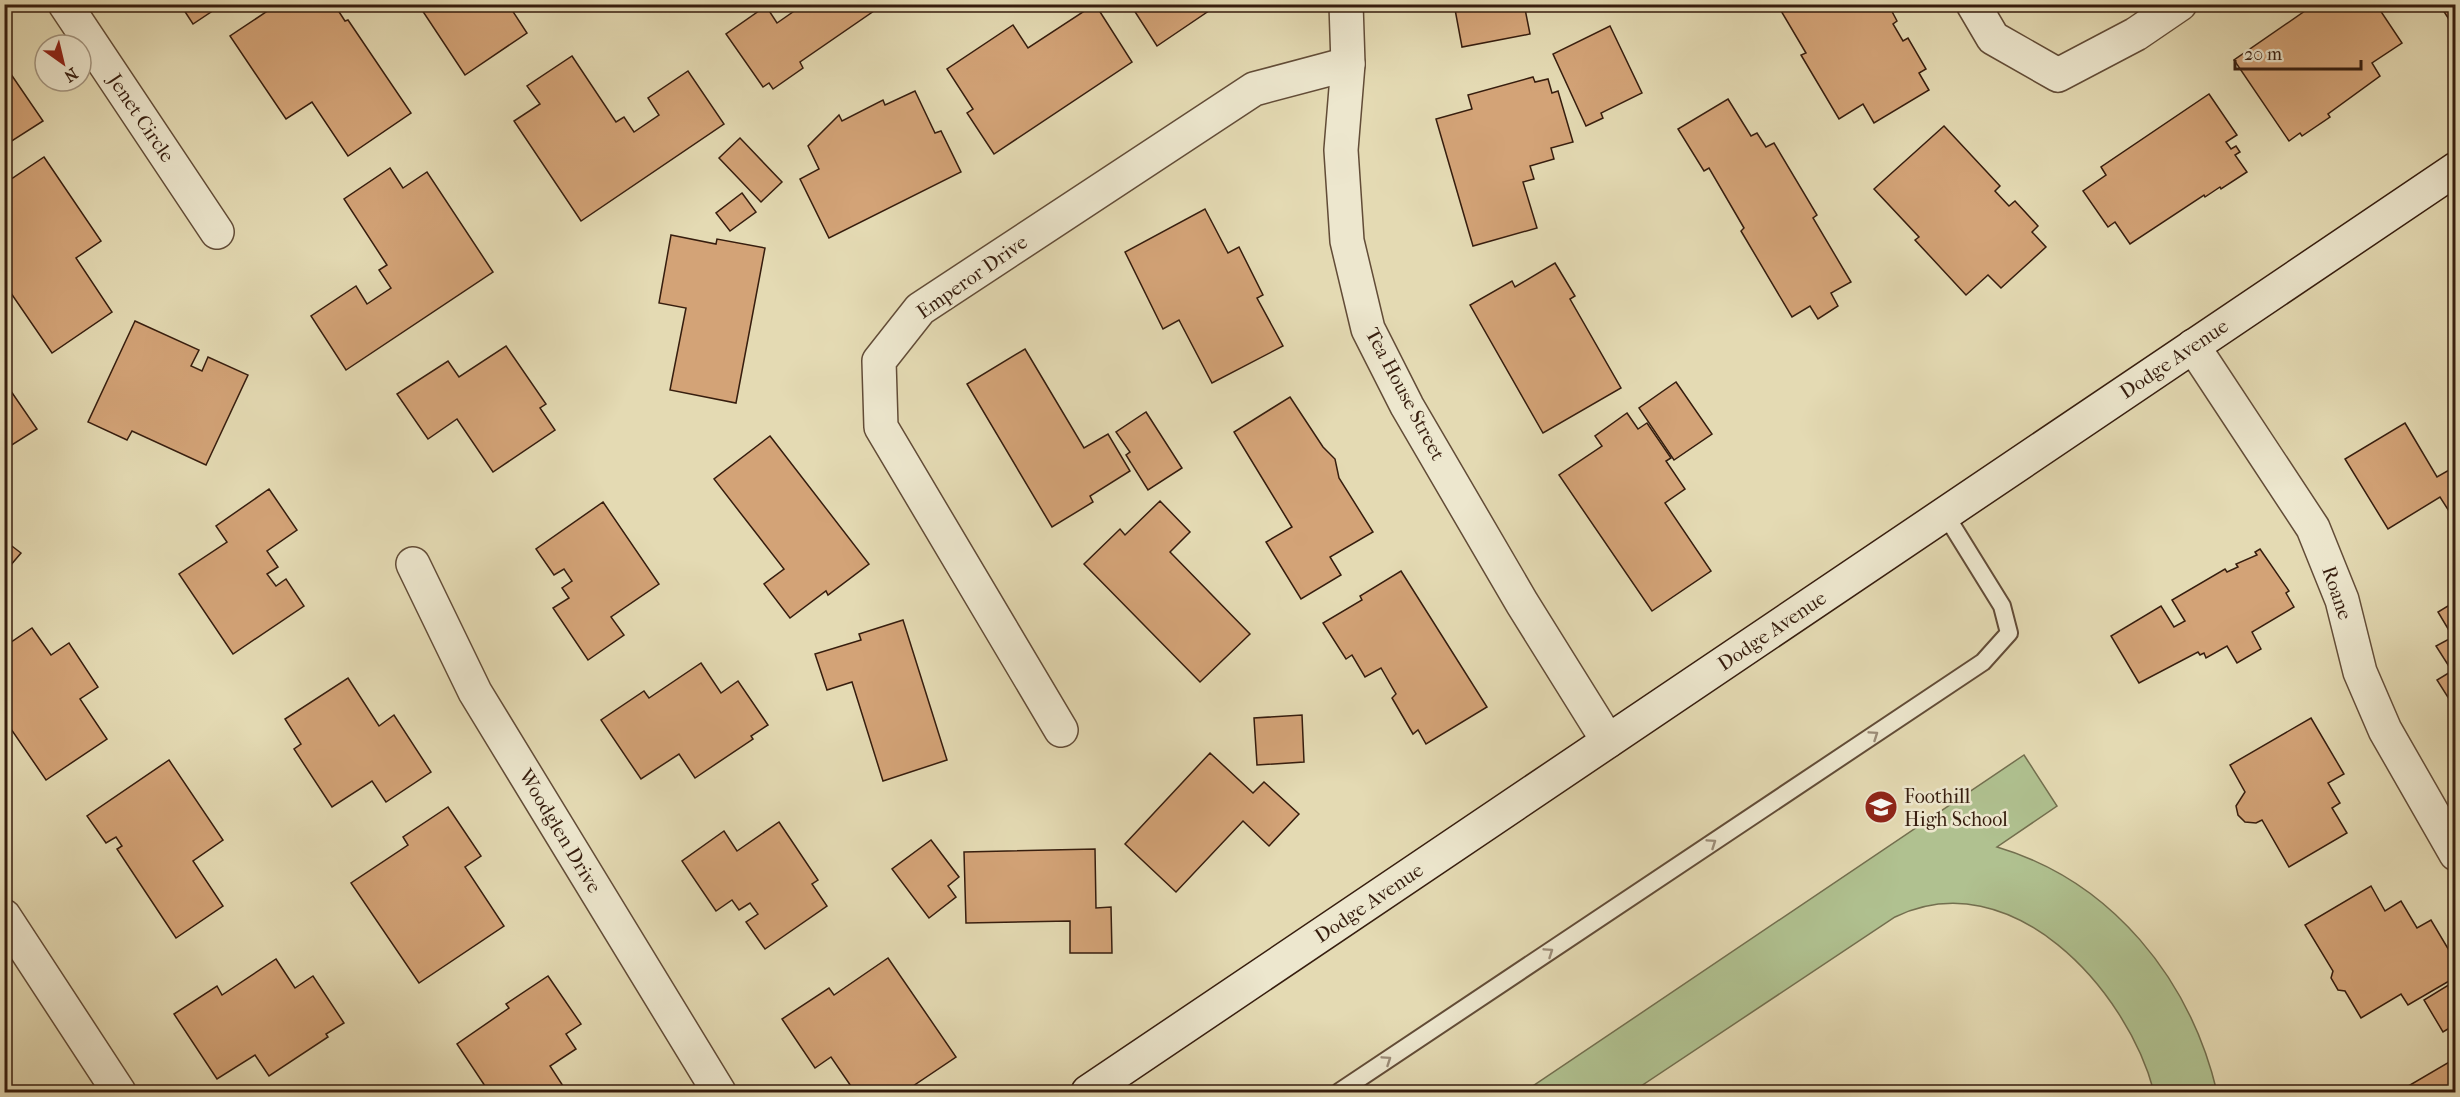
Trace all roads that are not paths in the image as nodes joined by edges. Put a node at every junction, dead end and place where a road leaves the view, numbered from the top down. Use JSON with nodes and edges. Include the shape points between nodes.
{"nodes":[{"id":1,"x":65,"y":4,"type":"edge"},
{"id":2,"x":1346,"y":4,"type":"edge"},
{"id":3,"x":1973,"y":4,"type":"edge"},
{"id":4,"x":2180,"y":4,"type":"edge"},
{"id":5,"x":1348,"y":64,"type":"junction"},
{"id":6,"x":2456,"y":169,"type":"edge"},
{"id":7,"x":217,"y":232,"type":"dead end"},
{"id":8,"x":2193,"y":346,"type":"junction"},
{"id":9,"x":1945,"y":514,"type":"junction"},
{"id":10,"x":413,"y":564,"type":"dead end"},
{"id":11,"x":1061,"y":730,"type":"dead end"},
{"id":12,"x":1608,"y":741,"type":"junction"},
{"id":13,"x":2456,"y":854,"type":"edge"},
{"id":14,"x":4,"y":916,"type":"edge"},
{"id":15,"x":119,"y":1092,"type":"edge"},
{"id":16,"x":719,"y":1092,"type":"edge"},
{"id":17,"x":1088,"y":1092,"type":"edge"},
{"id":18,"x":1339,"y":1092,"type":"edge"}],
"edges":[{"from":1,"to":7,"type":"street","name":"Jenet Circle"},
{"from":2,"to":5,"type":"street","name":"Tea House Street"},
{"from":3,"to":4,"type":"street","via":[[1993,38],[2058,75],[2136,34]]},
{"from":5,"to":11,"type":"street","name":"Emperor Drive","via":[[1254,89],[920,309],[879,361],[881,427]]},
{"from":5,"to":12,"type":"street","name":"Tea House Street","via":[[1341,150],[1346,230],[1368,329],[1407,406]]},
{"from":6,"to":8,"type":"street","name":"Dodge Avenue"},
{"from":8,"to":9,"type":"street","name":"Dodge Avenue"},
{"from":8,"to":13,"type":"street","name":"Roane","via":[[2313,528],[2342,600],[2360,672],[2385,730]]},
{"from":9,"to":12,"type":"street","name":"Dodge Avenue"},
{"from":18,"to":9,"type":"lane","one_way":true,"via":[[1983,662],[2009,633],[2002,606]]},
{"from":10,"to":16,"type":"street","name":"Woodglen Drive","via":[[475,692]]},
{"from":12,"to":17,"type":"street","name":"Dodge Avenue"},
{"from":14,"to":15,"type":"street"}]}
